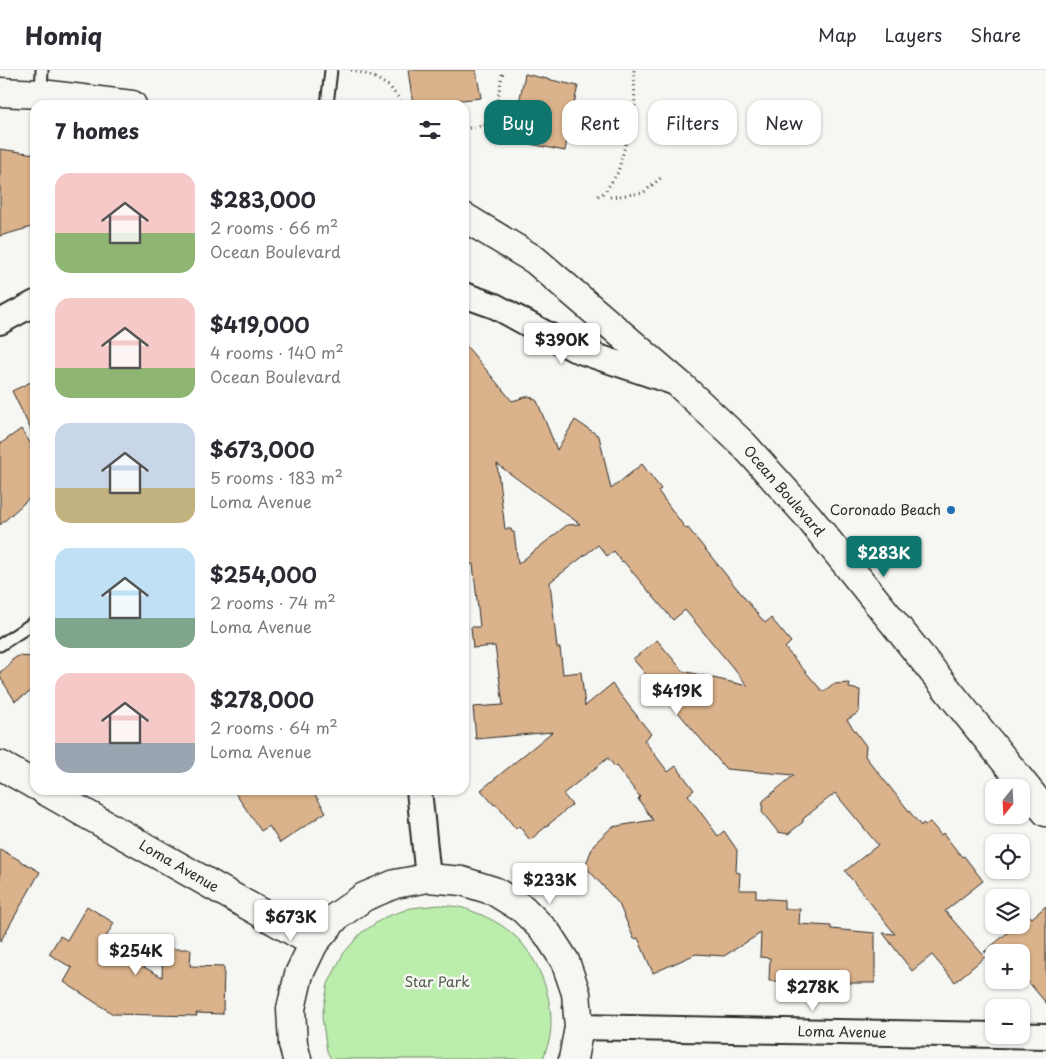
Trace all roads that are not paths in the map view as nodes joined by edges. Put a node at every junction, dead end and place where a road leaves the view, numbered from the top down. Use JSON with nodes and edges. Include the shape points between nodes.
{"nodes":[{"id":1,"x":331,"y":70,"type":"edge"},
{"id":2,"x":42,"y":82,"type":"edge"},
{"id":3,"x":0,"y":92,"type":"edge"},
{"id":4,"x":112,"y":100,"type":"edge"},
{"id":5,"x":328,"y":100,"type":"edge"},
{"id":6,"x":469,"y":221,"type":"edge"},
{"id":7,"x":469,"y":297,"type":"edge"},
{"id":8,"x":30,"y":306,"type":"edge"},
{"id":9,"x":0,"y":322,"type":"edge"},
{"id":10,"x":679,"y":384,"type":"junction"},
{"id":11,"x":30,"y":625,"type":"edge"},
{"id":12,"x":0,"y":644,"type":"edge"},
{"id":13,"x":0,"y":765,"type":"edge"},
{"id":14,"x":30,"y":782,"type":"edge"},
{"id":15,"x":53,"y":795,"type":"edge"},
{"id":16,"x":420,"y":795,"type":"edge"},
{"id":17,"x":1046,"y":812,"type":"edge"},
{"id":18,"x":428,"y":878,"type":"junction"},
{"id":19,"x":314,"y":943,"type":"junction"},
{"id":20,"x":579,"y":1026,"type":"junction"},
{"id":21,"x":1046,"y":1036,"type":"edge"},
{"id":22,"x":297,"y":1059,"type":"edge"},
{"id":23,"x":573,"y":1059,"type":"edge"}],
"edges":[{"from":1,"to":5,"type":"lane"},
{"from":2,"to":3,"type":"main road"},
{"from":2,"to":4,"type":"main road"},
{"from":6,"to":10,"type":"main road","via":[[535,260]]},
{"from":7,"to":10,"type":"street","name":"Ocean Boulevard","via":[[494,306],[574,349]]},
{"from":8,"to":9,"type":"street"},
{"from":10,"to":17,"type":"main road","name":"Ocean Boulevard","via":[[744,445],[806,515]]},
{"from":11,"to":12,"type":"lane"},
{"from":13,"to":14,"type":"main road"},
{"from":15,"to":19,"type":"main road","name":"Loma Avenue"},
{"from":16,"to":18,"type":"street"},
{"from":18,"to":19,"type":"main road","via":[[395,884],[364,897],[336,917]]},
{"from":18,"to":20,"type":"main road","via":[[462,881],[494,891],[523,909],[547,933],[565,961],[576,993]]},
{"from":19,"to":22,"type":"main road","via":[[298,974],[291,1009],[292,1044]]},
{"from":20,"to":21,"type":"street","name":"Loma Avenue"},
{"from":20,"to":23,"type":"main road"}]}
